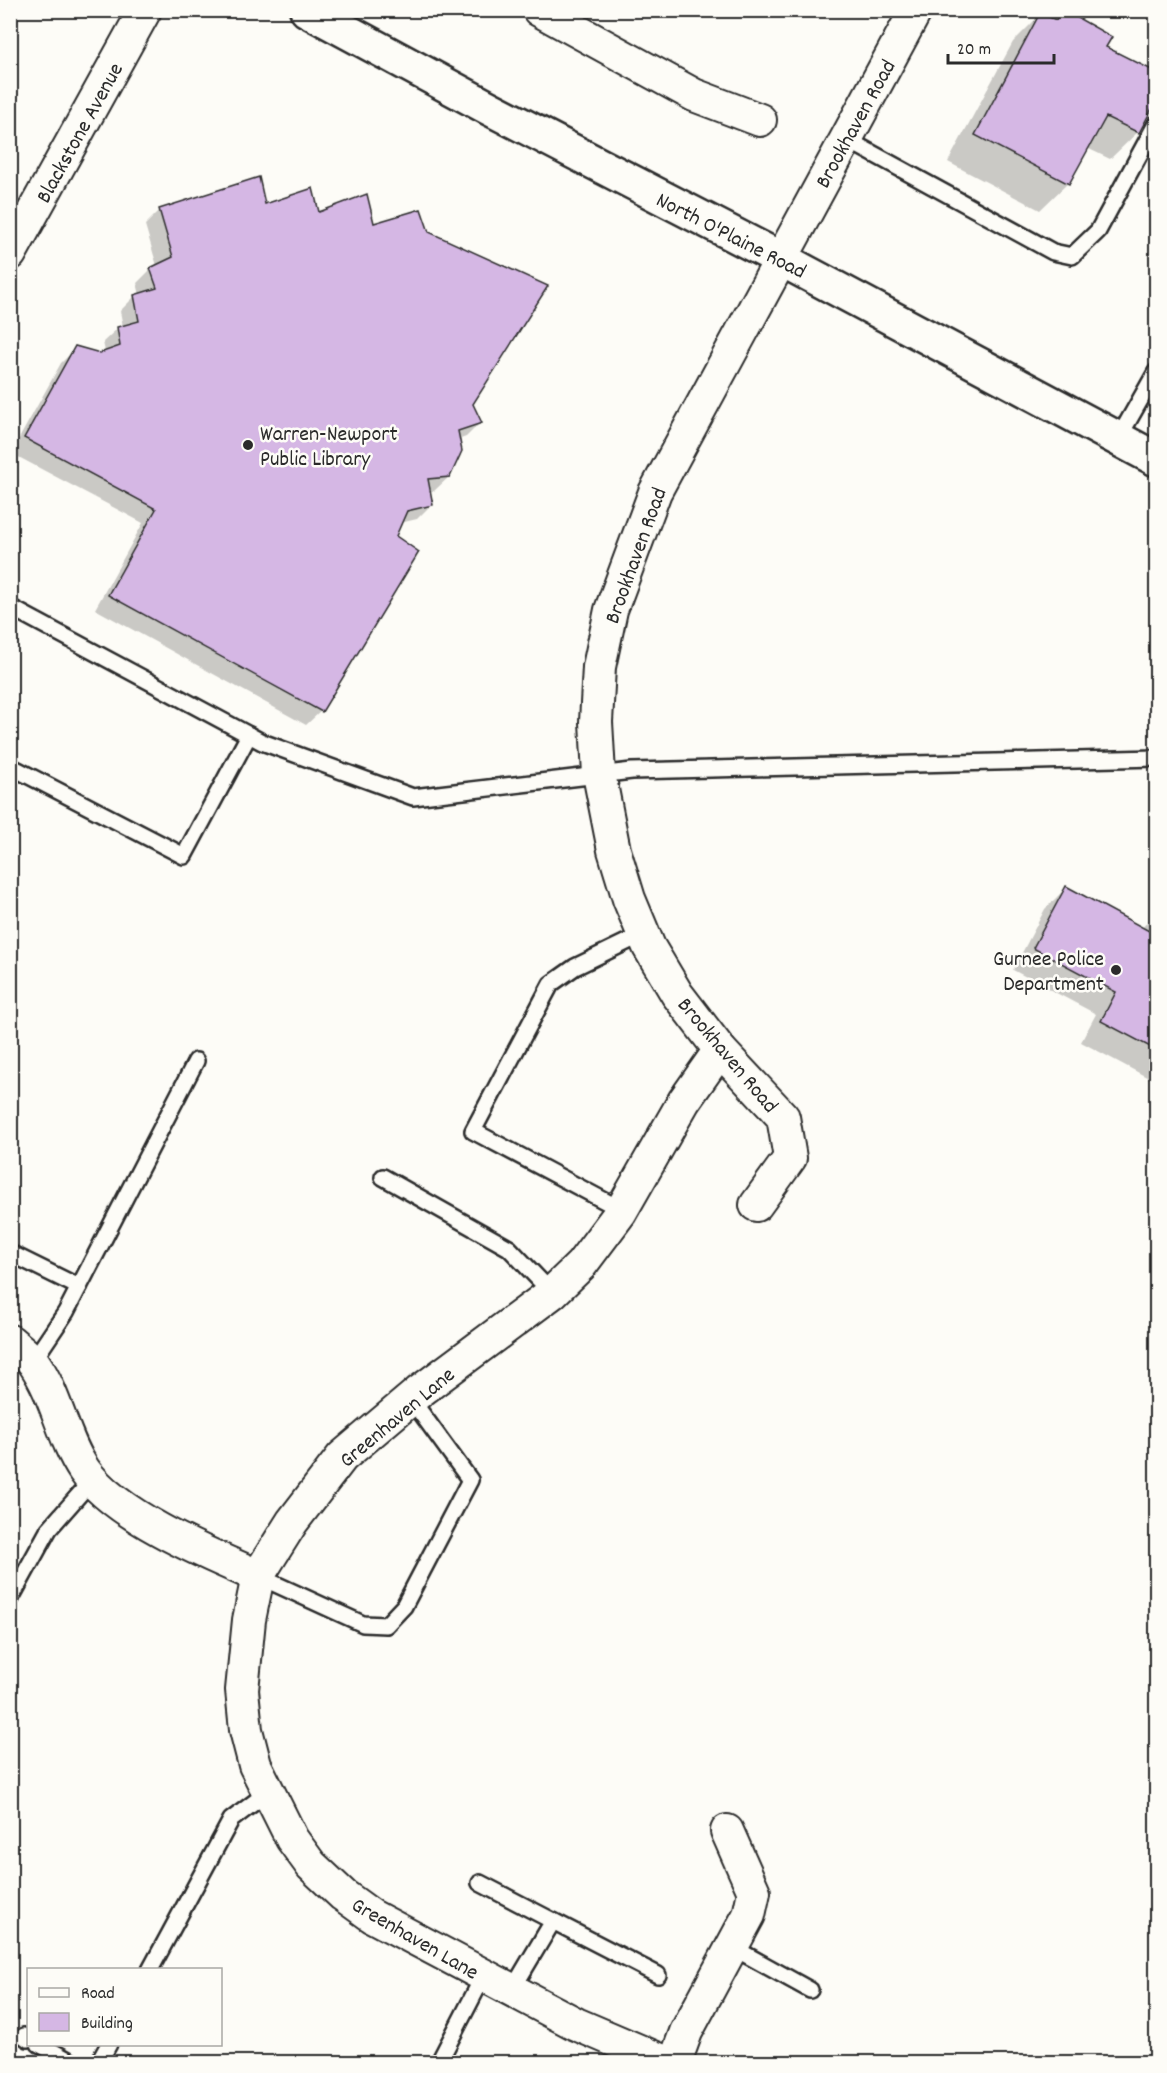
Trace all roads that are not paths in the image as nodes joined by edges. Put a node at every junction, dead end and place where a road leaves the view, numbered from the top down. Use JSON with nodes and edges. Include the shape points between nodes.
{"nodes":[{"id":1,"x":146,"y":10,"type":"edge"},
{"id":2,"x":307,"y":10,"type":"edge"},
{"id":3,"x":539,"y":10,"type":"edge"},
{"id":4,"x":916,"y":10,"type":"edge"},
{"id":5,"x":588,"y":22,"type":"edge"},
{"id":6,"x":760,"y":120,"type":"dead end"},
{"id":7,"x":1156,"y":124,"type":"edge"},
{"id":8,"x":846,"y":139,"type":"junction"},
{"id":9,"x":10,"y":254,"type":"edge"},
{"id":10,"x":781,"y":259,"type":"junction"},
{"id":11,"x":1156,"y":372,"type":"edge"},
{"id":12,"x":1118,"y":439,"type":"junction"},
{"id":13,"x":1156,"y":459,"type":"edge"},
{"id":14,"x":10,"y":607,"type":"edge"},
{"id":15,"x":249,"y":735,"type":"junction"},
{"id":16,"x":1156,"y":759,"type":"edge"},
{"id":17,"x":10,"y":766,"type":"edge"},
{"id":18,"x":599,"y":774,"type":"junction"},
{"id":19,"x":643,"y":934,"type":"junction"},
{"id":20,"x":720,"y":1050,"type":"junction"},
{"id":21,"x":196,"y":1061,"type":"dead end"},
{"id":22,"x":383,"y":1177,"type":"dead end"},
{"id":23,"x":756,"y":1205,"type":"dead end"},
{"id":24,"x":622,"y":1210,"type":"junction"},
{"id":25,"x":10,"y":1253,"type":"edge"},
{"id":26,"x":79,"y":1287,"type":"junction"},
{"id":27,"x":552,"y":1293,"type":"junction"},
{"id":28,"x":22,"y":1351,"type":"edge"},
{"id":29,"x":411,"y":1399,"type":"junction"},
{"id":30,"x":93,"y":1479,"type":"junction"},
{"id":31,"x":258,"y":1576,"type":"junction"},
{"id":32,"x":10,"y":1600,"type":"edge"},
{"id":33,"x":268,"y":1792,"type":"junction"},
{"id":34,"x":726,"y":1831,"type":"dead end"},
{"id":35,"x":480,"y":1883,"type":"dead end"},
{"id":36,"x":553,"y":1920,"type":"junction"},
{"id":37,"x":732,"y":1947,"type":"junction"},
{"id":38,"x":151,"y":1968,"type":"edge"},
{"id":39,"x":484,"y":1975,"type":"junction"},
{"id":40,"x":658,"y":1975,"type":"dead end"},
{"id":41,"x":512,"y":1990,"type":"junction"},
{"id":42,"x":810,"y":1990,"type":"dead end"},
{"id":43,"x":43,"y":2046,"type":"edge"},
{"id":44,"x":108,"y":2046,"type":"edge"},
{"id":45,"x":72,"y":2062,"type":"edge"},
{"id":46,"x":99,"y":2062,"type":"edge"},
{"id":47,"x":439,"y":2062,"type":"edge"},
{"id":48,"x":665,"y":2062,"type":"edge"},
{"id":49,"x":675,"y":2062,"type":"edge"}],
"edges":[{"from":1,"to":9,"type":"street","name":"Blackstone Avenue"},
{"from":2,"to":10,"type":"street","name":"North O'Plaine Road"},
{"from":3,"to":5,"type":"street"},
{"from":4,"to":8,"type":"street","name":"Brookhaven Road"},
{"from":5,"to":6,"type":"street","via":[[694,95]]},
{"from":7,"to":8,"type":"lane","via":[[1098,231],[1072,256],[1053,252]]},
{"from":8,"to":10,"type":"street","name":"Brookhaven Road"},
{"from":10,"to":12,"type":"street","name":"North O'Plaine Road"},
{"from":10,"to":18,"type":"street","name":"Brookhaven Road","via":[[655,492],[610,610],[599,667]]},
{"from":11,"to":12,"type":"lane"},
{"from":12,"to":13,"type":"street","name":"North O'Plaine Road"},
{"from":14,"to":15,"type":"lane"},
{"from":15,"to":17,"type":"lane","via":[[184,856]]},
{"from":15,"to":18,"type":"lane","via":[[413,797]]},
{"from":16,"to":18,"type":"lane"},
{"from":18,"to":19,"type":"street","name":"Brookhaven Road","via":[[614,850]]},
{"from":19,"to":20,"type":"street","name":"Brookhaven Road","via":[[677,994]]},
{"from":19,"to":24,"type":"lane","via":[[575,967],[551,984],[473,1131]]},
{"from":20,"to":23,"type":"street","name":"Brookhaven Road","via":[[783,1117],[790,1158]]},
{"from":20,"to":24,"type":"street","name":"Greenhaven Lane","via":[[684,1101]]},
{"from":21,"to":26,"type":"lane"},
{"from":22,"to":27,"type":"lane","via":[[509,1248]]},
{"from":24,"to":27,"type":"street","name":"Greenhaven Lane","via":[[581,1265]]},
{"from":25,"to":26,"type":"lane"},
{"from":26,"to":28,"type":"lane","via":[[66,1311]]},
{"from":27,"to":29,"type":"street","name":"Greenhaven Lane"},
{"from":28,"to":30,"type":"street","via":[[52,1398],[66,1436]]},
{"from":29,"to":31,"type":"street","name":"Greenhaven Lane","via":[[342,1457],[292,1522]]},
{"from":29,"to":31,"type":"lane","via":[[470,1480],[404,1606],[386,1625],[363,1624]]},
{"from":30,"to":31,"type":"street","via":[[140,1519]]},
{"from":30,"to":32,"type":"lane","via":[[49,1529]]},
{"from":31,"to":33,"type":"street","name":"Greenhaven Lane","via":[[242,1690],[255,1766]]},
{"from":33,"to":38,"type":"lane","via":[[231,1820]]},
{"from":33,"to":39,"type":"street","name":"Greenhaven Lane","via":[[292,1839],[311,1865],[343,1895],[372,1916]]},
{"from":34,"to":37,"type":"street","via":[[754,1892],[749,1915]]},
{"from":35,"to":36,"type":"lane"},
{"from":36,"to":40,"type":"lane"},
{"from":36,"to":41,"type":"lane"},
{"from":37,"to":42,"type":"lane"},
{"from":37,"to":49,"type":"street","via":[[686,2032]]},
{"from":39,"to":41,"type":"street","name":"Greenhaven Lane"},
{"from":39,"to":47,"type":"lane"},
{"from":41,"to":48,"type":"street","name":"Greenhaven Lane","via":[[576,2024]]},
{"from":43,"to":45,"type":"lane"},
{"from":44,"to":46,"type":"lane"}]}
